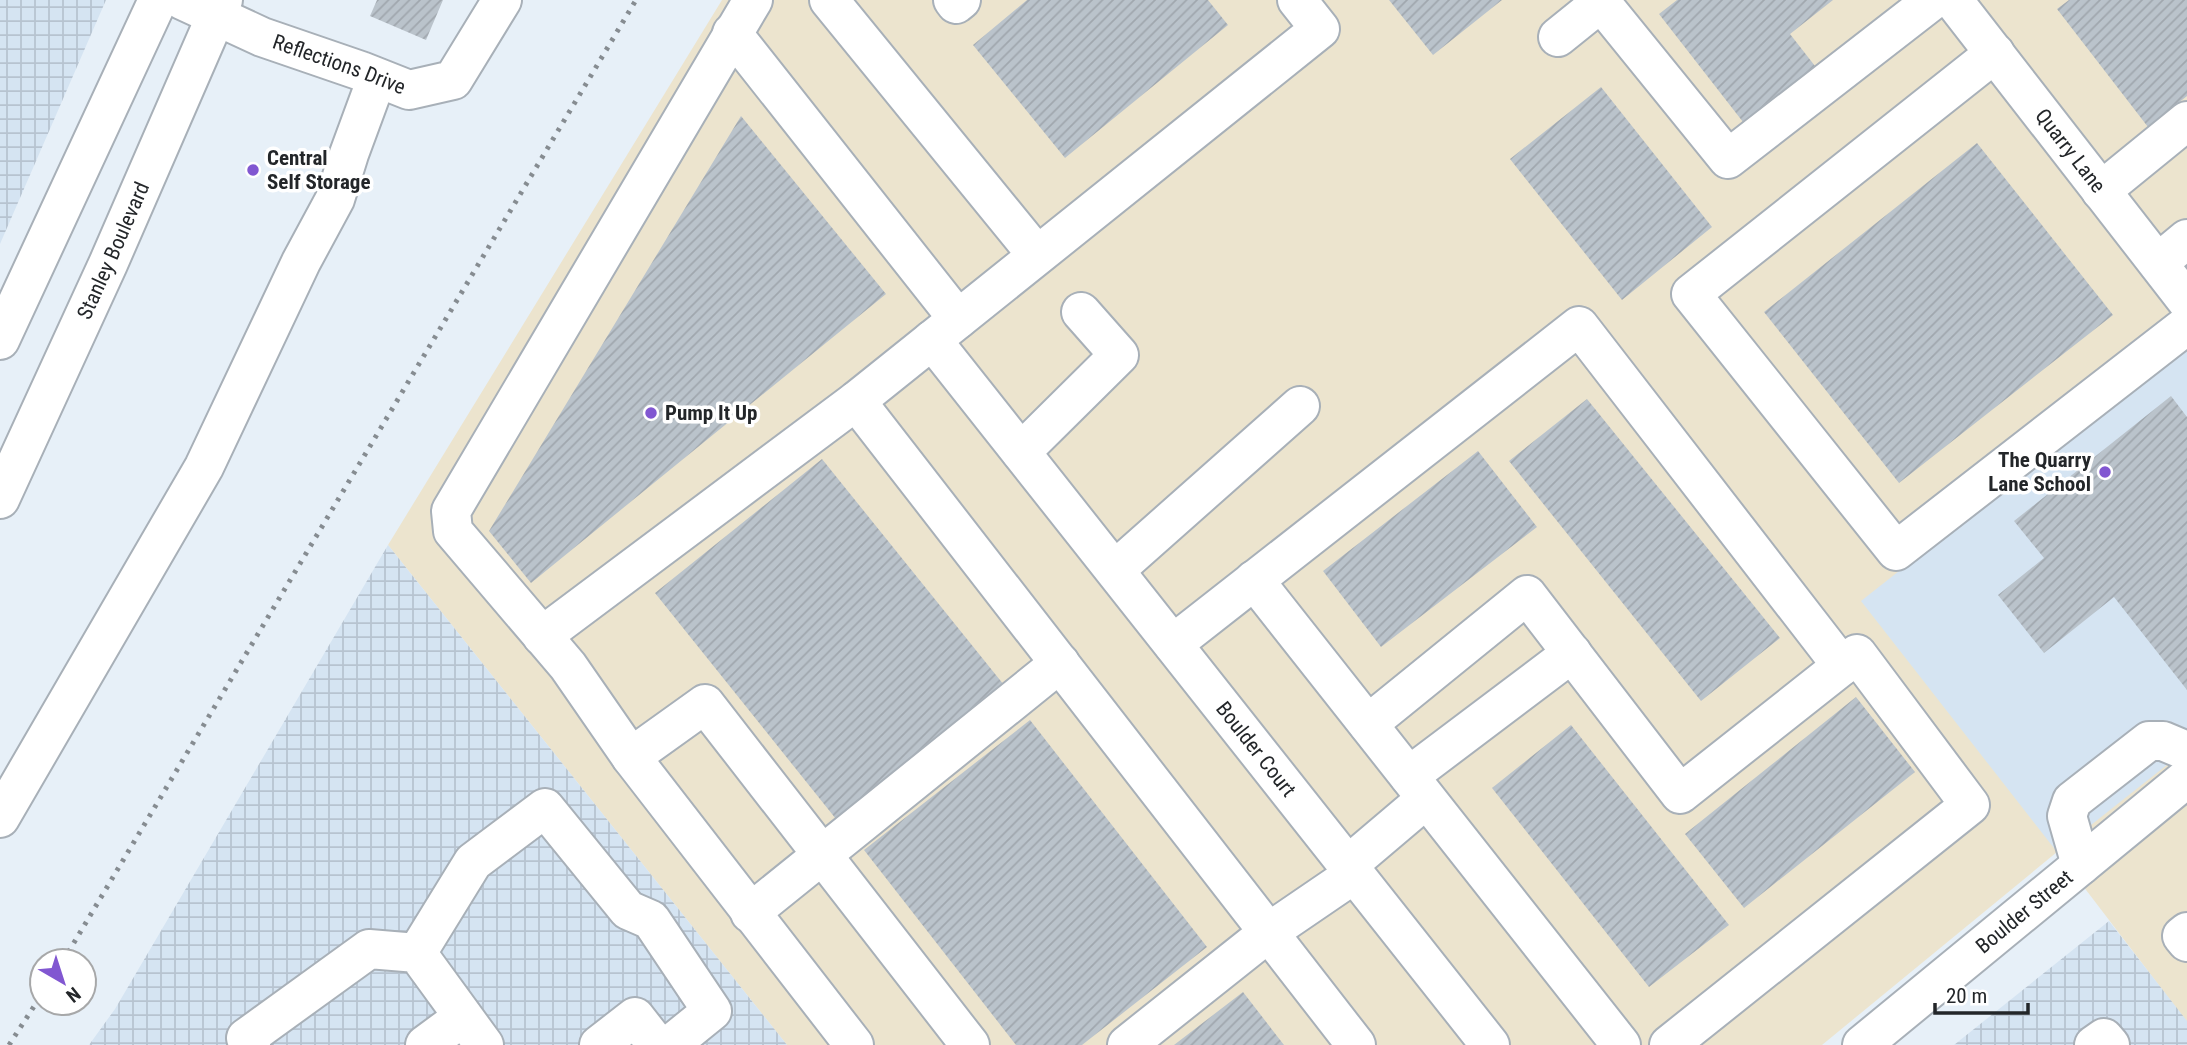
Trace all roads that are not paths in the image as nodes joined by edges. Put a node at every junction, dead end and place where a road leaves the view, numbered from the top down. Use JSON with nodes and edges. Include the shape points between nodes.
{"nodes":[{"id":1,"x":158,"y":0,"type":"edge"},
{"id":2,"x":182,"y":0,"type":"edge"},
{"id":3,"x":502,"y":0,"type":"edge"},
{"id":4,"x":753,"y":0,"type":"edge"},
{"id":5,"x":829,"y":0,"type":"edge"},
{"id":6,"x":953,"y":0,"type":"edge"},
{"id":7,"x":961,"y":0,"type":"edge"},
{"id":8,"x":1297,"y":0,"type":"edge"},
{"id":9,"x":1933,"y":0,"type":"edge"},
{"id":10,"x":1601,"y":1,"type":"edge"},
{"id":11,"x":1969,"y":6,"type":"edge"},
{"id":12,"x":220,"y":8,"type":"edge"},
{"id":13,"x":733,"y":33,"type":"junction"},
{"id":14,"x":1558,"y":37,"type":"dead end"},
{"id":15,"x":1995,"y":53,"type":"junction"},
{"id":16,"x":377,"y":78,"type":"junction"},
{"id":17,"x":2187,"y":121,"type":"edge"},
{"id":18,"x":2101,"y":191,"type":"junction"},
{"id":19,"x":2187,"y":239,"type":"edge"},
{"id":20,"x":1037,"y":255,"type":"junction"},
{"id":21,"x":2158,"y":263,"type":"junction"},
{"id":22,"x":2187,"y":301,"type":"edge"},
{"id":23,"x":1081,"y":312,"type":"dead end"},
{"id":24,"x":2187,"y":325,"type":"edge"},
{"id":25,"x":945,"y":329,"type":"junction"},
{"id":26,"x":0,"y":340,"type":"edge"},
{"id":27,"x":856,"y":401,"type":"junction"},
{"id":28,"x":1300,"y":406,"type":"dead end"},
{"id":29,"x":1021,"y":452,"type":"junction"},
{"id":30,"x":0,"y":499,"type":"edge"},
{"id":31,"x":1115,"y":570,"type":"junction"},
{"id":32,"x":1254,"y":580,"type":"junction"},
{"id":33,"x":542,"y":636,"type":"junction"},
{"id":34,"x":1173,"y":644,"type":"junction"},
{"id":35,"x":1572,"y":653,"type":"junction"},
{"id":36,"x":1060,"y":663,"type":"junction"},
{"id":37,"x":1842,"y":666,"type":"junction"},
{"id":38,"x":1368,"y":724,"type":"junction"},
{"id":39,"x":2187,"y":751,"type":"edge"},
{"id":40,"x":631,"y":757,"type":"junction"},
{"id":41,"x":2187,"y":778,"type":"edge"},
{"id":42,"x":1418,"y":788,"type":"junction"},
{"id":43,"x":0,"y":818,"type":"edge"},
{"id":44,"x":823,"y":856,"type":"junction"},
{"id":45,"x":2081,"y":865,"type":"junction"},
{"id":46,"x":1351,"y":870,"type":"junction"},
{"id":47,"x":750,"y":913,"type":"junction"},
{"id":48,"x":1269,"y":932,"type":"junction"},
{"id":49,"x":2187,"y":932,"type":"edge"},
{"id":50,"x":2187,"y":942,"type":"edge"},
{"id":51,"x":417,"y":953,"type":"junction"},
{"id":52,"x":473,"y":1031,"type":"edge"},
{"id":53,"x":251,"y":1045,"type":"edge"},
{"id":54,"x":425,"y":1045,"type":"edge"},
{"id":55,"x":599,"y":1045,"type":"edge"},
{"id":56,"x":657,"y":1045,"type":"edge"},
{"id":57,"x":670,"y":1045,"type":"edge"},
{"id":58,"x":854,"y":1045,"type":"edge"},
{"id":59,"x":970,"y":1045,"type":"edge"},
{"id":60,"x":1127,"y":1045,"type":"edge"},
{"id":61,"x":1356,"y":1045,"type":"edge"},
{"id":62,"x":1490,"y":1045,"type":"edge"},
{"id":63,"x":1621,"y":1045,"type":"edge"},
{"id":64,"x":1669,"y":1045,"type":"edge"},
{"id":65,"x":1862,"y":1045,"type":"edge"},
{"id":66,"x":2094,"y":1045,"type":"edge"},
{"id":67,"x":2110,"y":1045,"type":"edge"}],
"edges":[{"from":1,"to":26,"type":"street"},
{"from":2,"to":12,"type":"street","name":"Reflections Drive"},
{"from":3,"to":16,"type":"street","name":"Reflections Drive","via":[[453,80],[409,90]]},
{"from":4,"to":13,"type":"street"},
{"from":5,"to":20,"type":"street"},
{"from":6,"to":7,"type":"street","via":[[956,4]]},
{"from":8,"to":20,"type":"street","via":[[1320,29]]},
{"from":9,"to":10,"type":"street","via":[[1728,159]]},
{"from":10,"to":14,"type":"street"},
{"from":11,"to":15,"type":"street","name":"Quarry Lane"},
{"from":12,"to":16,"type":"street","name":"Reflections Drive","via":[[262,37]]},
{"from":12,"to":30,"type":"street","name":"Stanley Boulevard"},
{"from":13,"to":25,"type":"street","name":"Boulder Court"},
{"from":13,"to":33,"type":"street","via":[[452,511],[453,531]]},
{"from":15,"to":18,"type":"street","name":"Quarry Lane"},
{"from":15,"to":24,"type":"street","via":[[1691,294],[1896,551]]},
{"from":16,"to":43,"type":"street","via":[[335,199],[204,467]]},
{"from":17,"to":18,"type":"street"},
{"from":18,"to":21,"type":"street","name":"Quarry Lane"},
{"from":19,"to":21,"type":"street"},
{"from":20,"to":25,"type":"street"},
{"from":21,"to":22,"type":"street","name":"Quarry Lane"},
{"from":23,"to":29,"type":"street","via":[[1119,355]]},
{"from":25,"to":27,"type":"street"},
{"from":25,"to":29,"type":"street","name":"Boulder Court"},
{"from":27,"to":33,"type":"street"},
{"from":27,"to":36,"type":"street"},
{"from":28,"to":31,"type":"street"},
{"from":29,"to":31,"type":"street","name":"Boulder Court"},
{"from":31,"to":34,"type":"street","name":"Boulder Court"},
{"from":32,"to":34,"type":"street"},
{"from":32,"to":37,"type":"street","via":[[1579,326]]},
{"from":32,"to":38,"type":"street"},
{"from":33,"to":40,"type":"street"},
{"from":34,"to":46,"type":"street","name":"Boulder Court"},
{"from":35,"to":37,"type":"street","via":[[1680,794]]},
{"from":35,"to":38,"type":"street","via":[[1527,595]]},
{"from":35,"to":42,"type":"street"},
{"from":36,"to":44,"type":"street"},
{"from":36,"to":48,"type":"street"},
{"from":37,"to":64,"type":"street","via":[[1857,654],[1970,804]]},
{"from":38,"to":42,"type":"street"},
{"from":39,"to":45,"type":"street","via":[[2149,740],[2072,801],[2067,816]]},
{"from":40,"to":44,"type":"street","via":[[705,704]]},
{"from":40,"to":47,"type":"street"},
{"from":41,"to":45,"type":"street","name":"Boulder Street"},
{"from":42,"to":46,"type":"street"},
{"from":42,"to":63,"type":"street"},
{"from":44,"to":47,"type":"street"},
{"from":44,"to":59,"type":"street"},
{"from":45,"to":65,"type":"street","name":"Boulder Street"},
{"from":46,"to":48,"type":"street"},
{"from":46,"to":62,"type":"street","name":"Boulder Court"},
{"from":47,"to":58,"type":"street"},
{"from":48,"to":60,"type":"street"},
{"from":48,"to":61,"type":"street"},
{"from":49,"to":50,"type":"street","via":[[2182,936]]},
{"from":51,"to":52,"type":"street"},
{"from":51,"to":53,"type":"street","via":[[369,949],[246,1038]]},
{"from":51,"to":57,"type":"street","via":[[473,862],[545,808],[628,910],[651,920],[712,1011]]},
{"from":52,"to":54,"type":"street"},
{"from":55,"to":56,"type":"street","via":[[635,1017]]},
{"from":66,"to":67,"type":"street","via":[[2104,1038]]}]}
